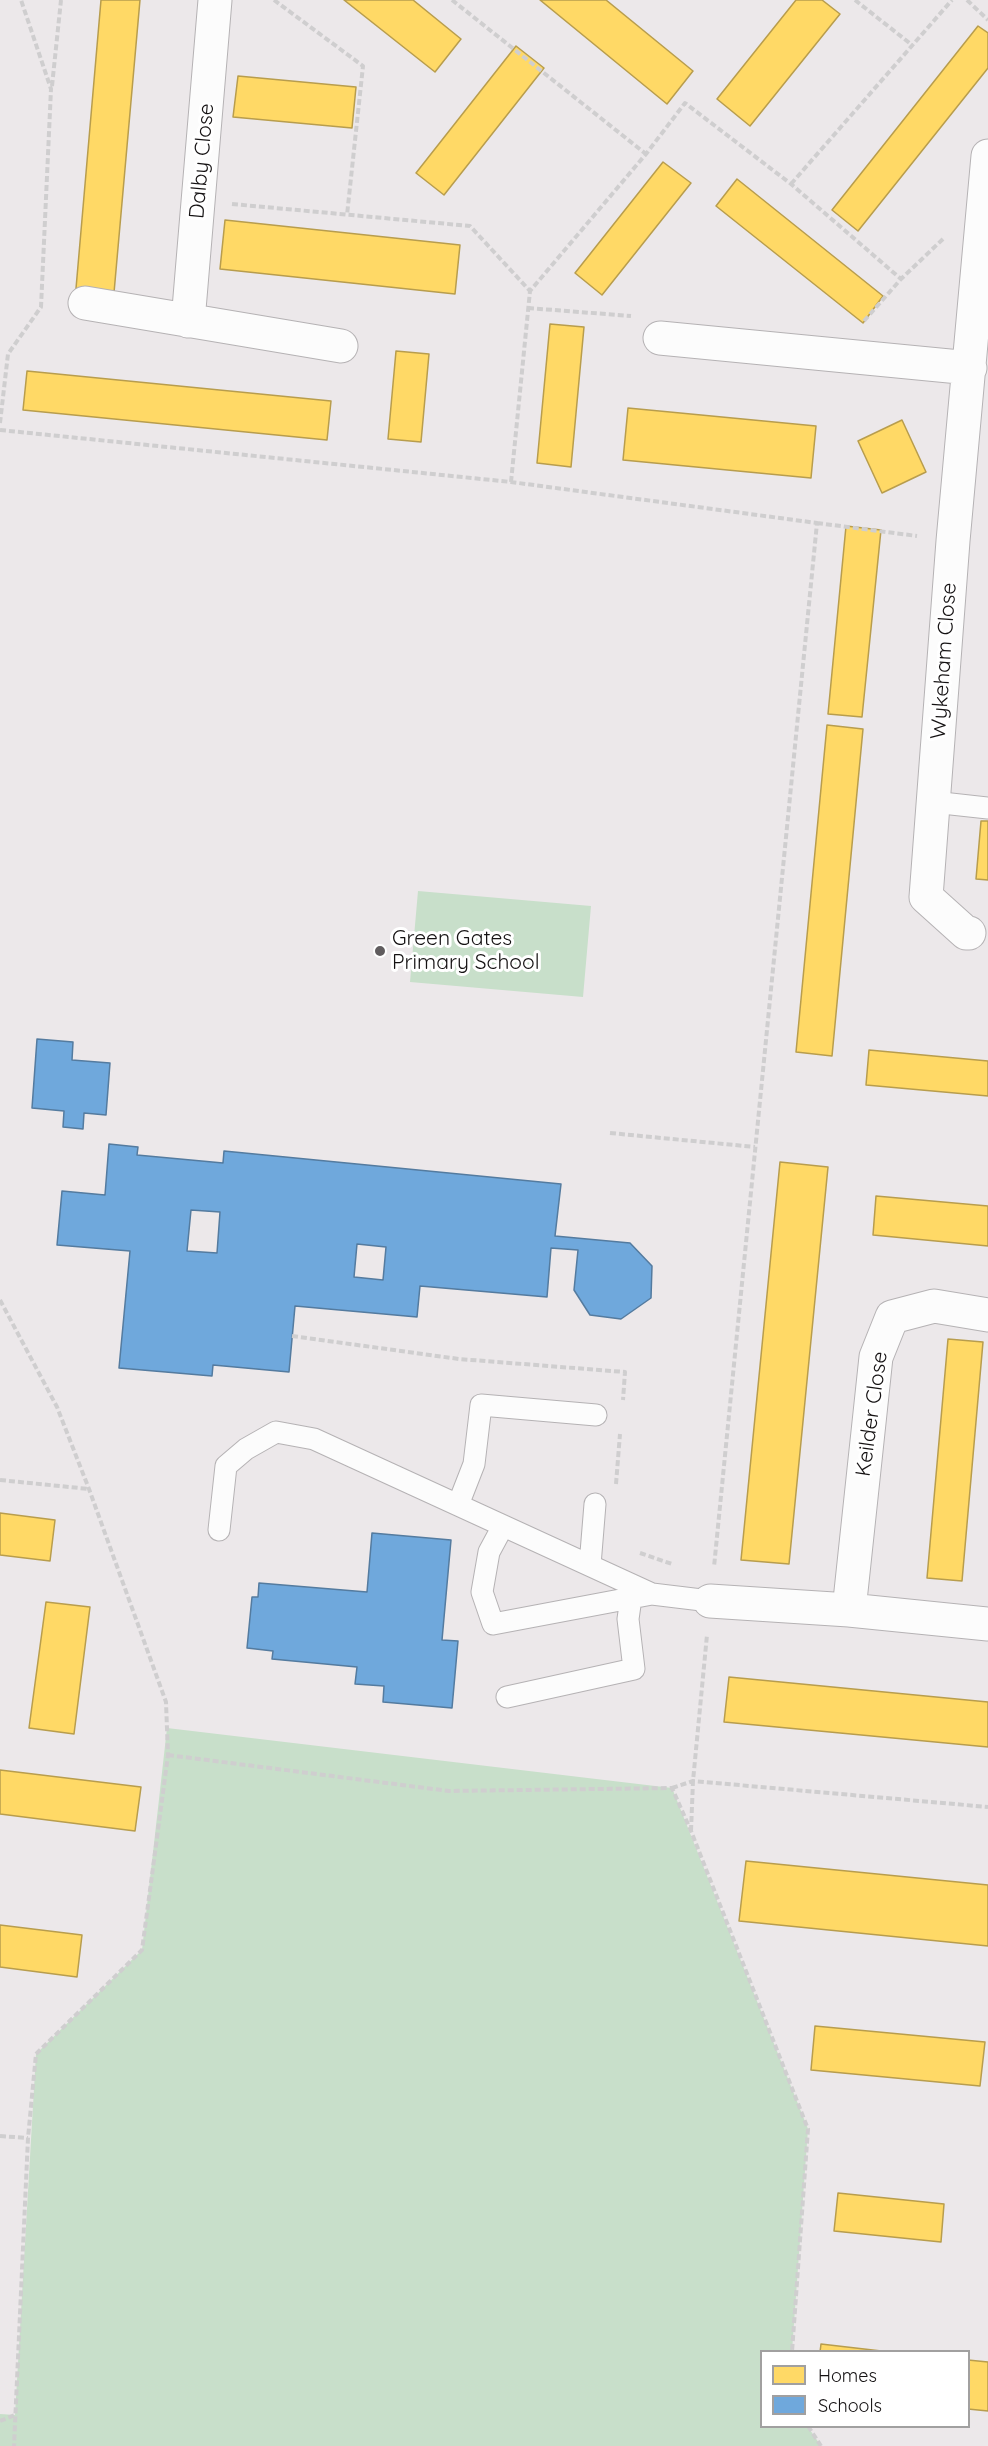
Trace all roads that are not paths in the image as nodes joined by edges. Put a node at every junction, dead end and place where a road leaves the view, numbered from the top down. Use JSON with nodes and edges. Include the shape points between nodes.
{"nodes":[{"id":1,"x":215,"y":0,"type":"edge"},
{"id":2,"x":988,"y":156,"type":"edge"},
{"id":3,"x":85,"y":303,"type":"dead end"},
{"id":4,"x":188,"y":321,"type":"junction"},
{"id":5,"x":660,"y":338,"type":"road end"},
{"id":6,"x":341,"y":346,"type":"dead end"},
{"id":7,"x":970,"y":368,"type":"junction"},
{"id":8,"x":933,"y":802,"type":"junction"},
{"id":9,"x":988,"y":808,"type":"edge"},
{"id":10,"x":969,"y":933,"type":"dead end"},
{"id":11,"x":988,"y":1316,"type":"edge"},
{"id":12,"x":596,"y":1415,"type":"dead end"},
{"id":13,"x":595,"y":1504,"type":"dead end"},
{"id":14,"x":458,"y":1505,"type":"junction"},
{"id":15,"x":503,"y":1526,"type":"junction"},
{"id":16,"x":219,"y":1530,"type":"dead end"},
{"id":17,"x":590,"y":1565,"type":"junction"},
{"id":18,"x":641,"y":1596,"type":"junction"},
{"id":19,"x":710,"y":1601,"type":"joint"},
{"id":20,"x":849,"y":1610,"type":"junction"},
{"id":21,"x":988,"y":1624,"type":"edge"},
{"id":22,"x":507,"y":1697,"type":"dead end"}],
"edges":[{"from":1,"to":4,"type":"street","name":"Dalby Close"},
{"from":2,"to":7,"type":"street","name":"Wykeham Close"},
{"from":3,"to":4,"type":"street"},
{"from":4,"to":6,"type":"street"},
{"from":5,"to":7,"type":"street"},
{"from":7,"to":8,"type":"street","name":"Wykeham Close"},
{"from":8,"to":9,"type":"lane"},
{"from":8,"to":10,"type":"street","name":"Wykeham Close","via":[[926,897]]},
{"from":11,"to":20,"type":"street","name":"Keilder Close","via":[[934,1306],[892,1317],[876,1357]]},
{"from":12,"to":14,"type":"lane","via":[[481,1405],[474,1464]]},
{"from":13,"to":17,"type":"lane"},
{"from":14,"to":15,"type":"lane"},
{"from":14,"to":16,"type":"lane","via":[[314,1438],[276,1432],[226,1466]]},
{"from":15,"to":17,"type":"lane"},
{"from":15,"to":18,"type":"lane","via":[[489,1552],[482,1592],[493,1624]]},
{"from":17,"to":18,"type":"lane"},
{"from":18,"to":19,"type":"lane"},
{"from":18,"to":22,"type":"lane","via":[[628,1619],[634,1670]]},
{"from":19,"to":20,"type":"street"},
{"from":20,"to":21,"type":"street"}]}
